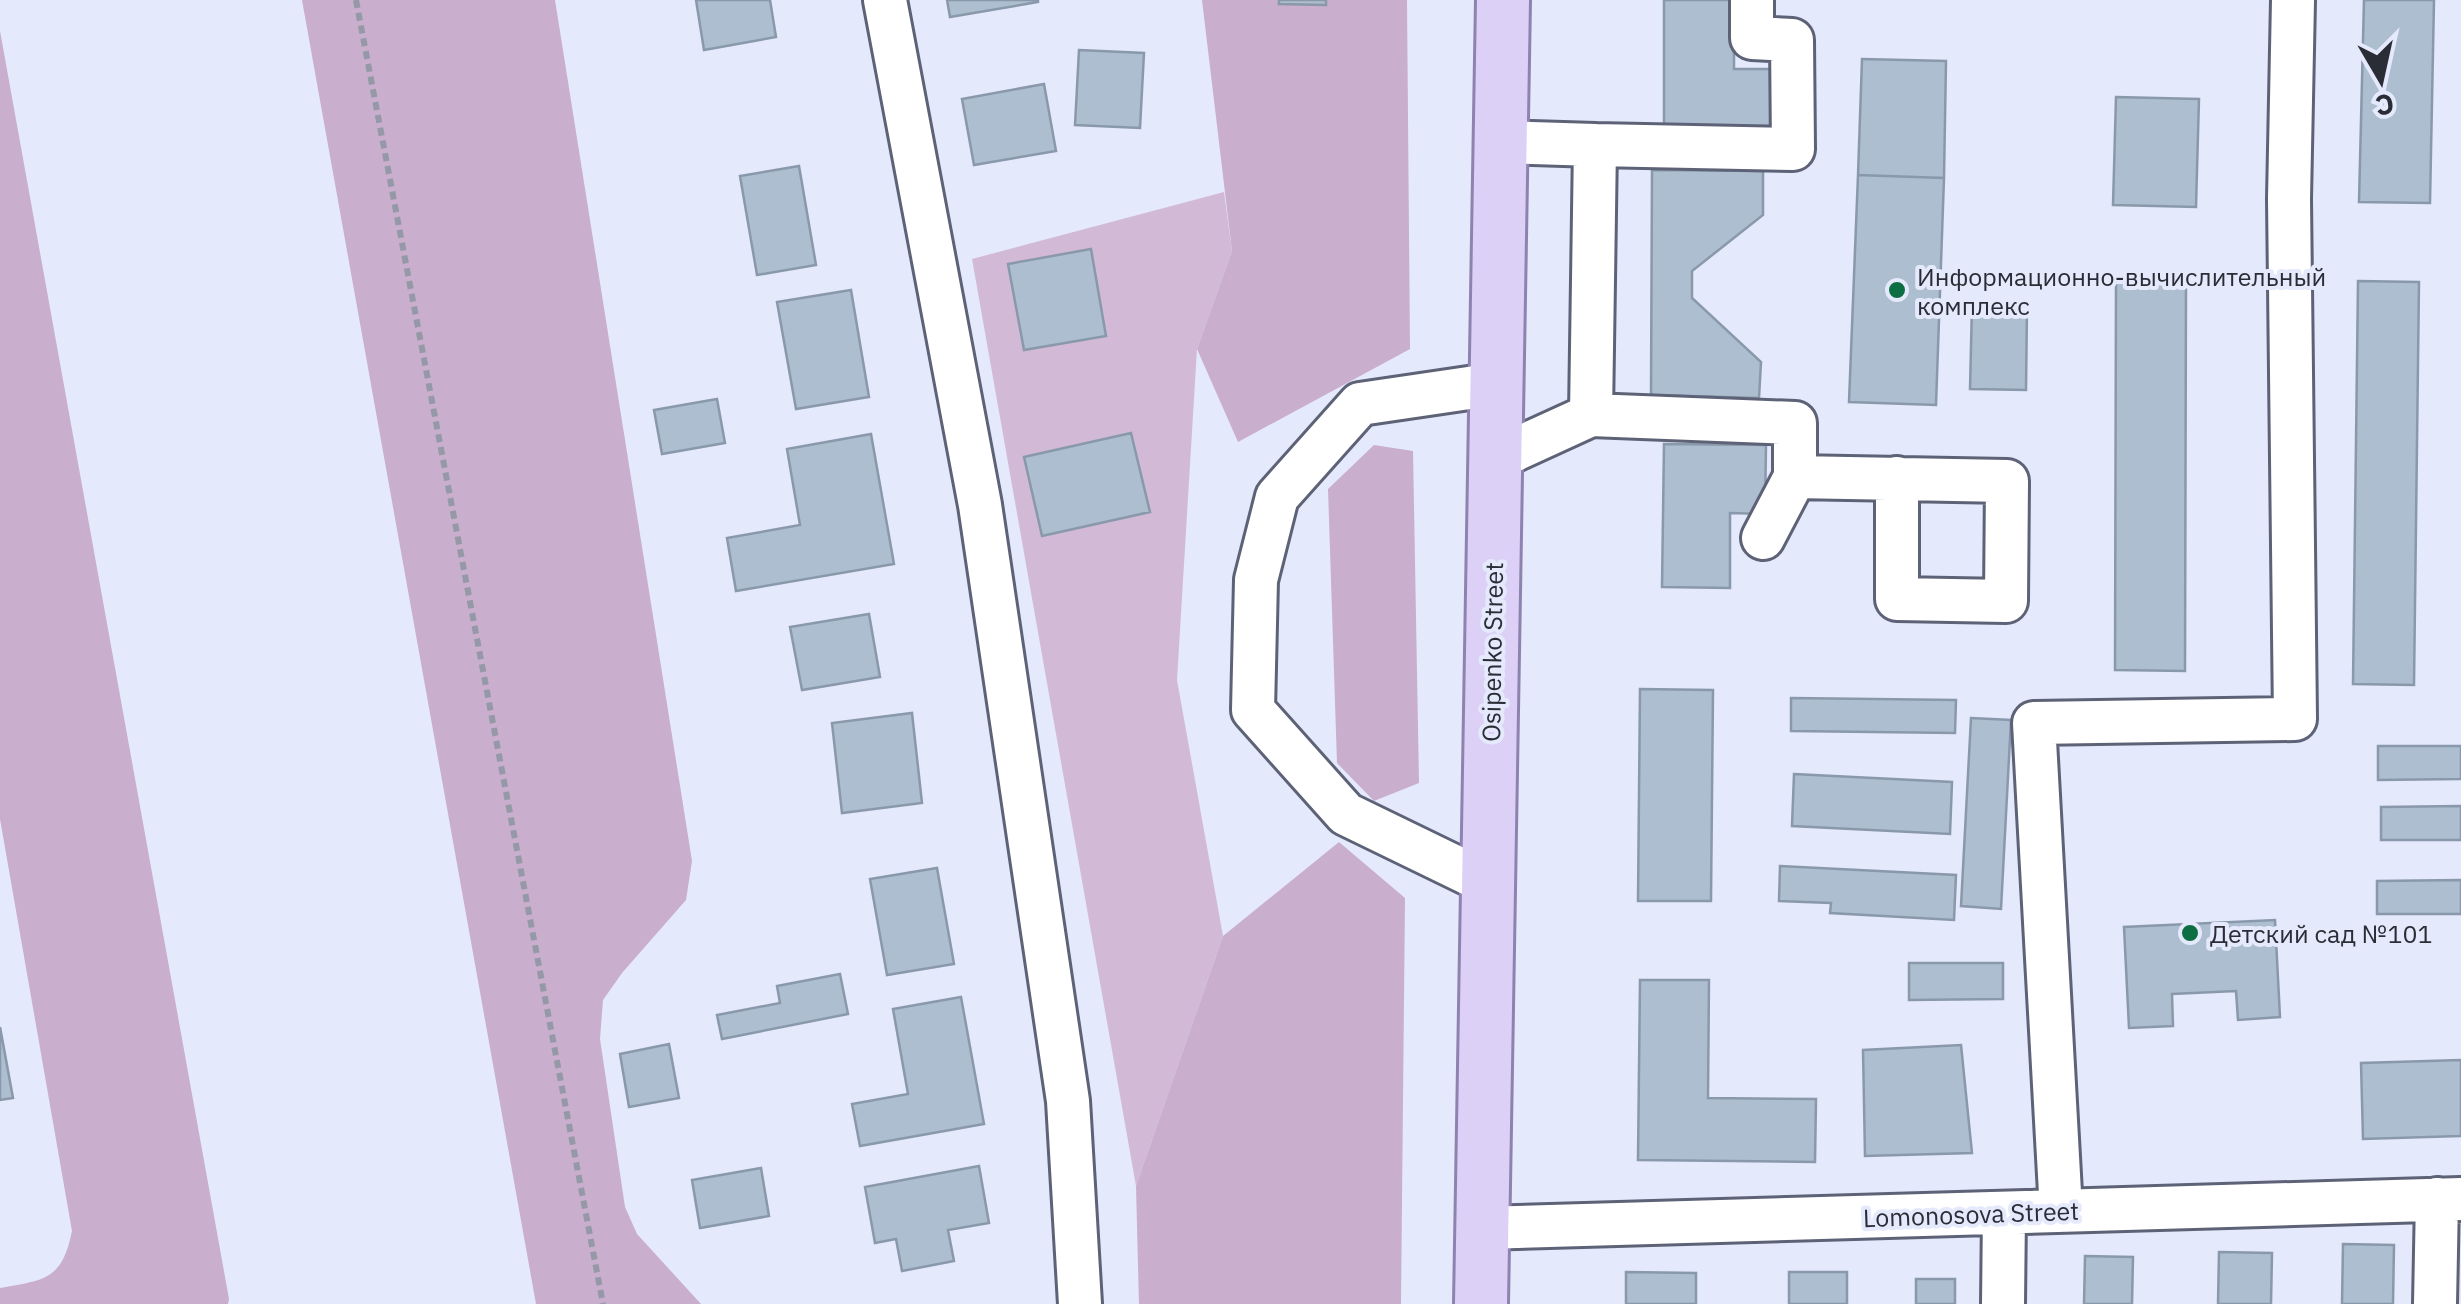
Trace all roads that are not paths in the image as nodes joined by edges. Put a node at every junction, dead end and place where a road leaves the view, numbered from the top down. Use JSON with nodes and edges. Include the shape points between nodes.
{"nodes":[{"id":1,"x":885,"y":0,"type":"edge"},
{"id":2,"x":1502,"y":0,"type":"edge"},
{"id":3,"x":1752,"y":0,"type":"edge"},
{"id":4,"x":2294,"y":0,"type":"edge"},
{"id":5,"x":1500,"y":142,"type":"junction"},
{"id":6,"x":1595,"y":144,"type":"junction"},
{"id":7,"x":1496,"y":384,"type":"junction"},
{"id":8,"x":1591,"y":416,"type":"junction"},
{"id":9,"x":1495,"y":459,"type":"junction"},
{"id":10,"x":1795,"y":477,"type":"junction"},
{"id":11,"x":1897,"y":478,"type":"dead end"},
{"id":12,"x":1763,"y":538,"type":"dead end"},
{"id":13,"x":1488,"y":883,"type":"junction"},
{"id":14,"x":2449,"y":1199,"type":"edge"},
{"id":15,"x":2061,"y":1211,"type":"junction"},
{"id":16,"x":2004,"y":1213,"type":"junction"},
{"id":17,"x":1482,"y":1228,"type":"junction"},
{"id":18,"x":1080,"y":1304,"type":"edge"},
{"id":19,"x":1480,"y":1304,"type":"edge"},
{"id":20,"x":2003,"y":1304,"type":"edge"},
{"id":21,"x":2435,"y":1304,"type":"edge"}],
"edges":[{"from":1,"to":18,"type":"street","via":[[986,543],[1068,1101]]},
{"from":2,"to":5,"type":"main road","name":"Osipenko Street"},
{"from":3,"to":6,"type":"street","via":[[1752,38],[1792,40],[1793,149]]},
{"from":4,"to":15,"type":"street","via":[[2288,199],[2295,719],[2034,723]]},
{"from":5,"to":6,"type":"street"},
{"from":5,"to":7,"type":"main road","name":"Osipenko Street"},
{"from":6,"to":8,"type":"street"},
{"from":7,"to":9,"type":"main road","name":"Osipenko Street"},
{"from":7,"to":13,"type":"street","via":[[1360,404],[1277,497],[1256,580],[1253,710],[1346,814]]},
{"from":8,"to":9,"type":"street"},
{"from":8,"to":10,"type":"street","via":[[1795,423]]},
{"from":9,"to":13,"type":"main road","name":"Osipenko Street"},
{"from":10,"to":11,"type":"street"},
{"from":10,"to":12,"type":"street"},
{"from":13,"to":17,"type":"main road","name":"Osipenko Street"},
{"from":14,"to":15,"type":"street","name":"Lomonosova Street"},
{"from":14,"to":21,"type":"street"},
{"from":15,"to":16,"type":"street","name":"Lomonosova Street"},
{"from":16,"to":17,"type":"street","name":"Lomonosova Street"},
{"from":16,"to":20,"type":"street"},
{"from":17,"to":19,"type":"main road","name":"Osipenko Street"}]}
